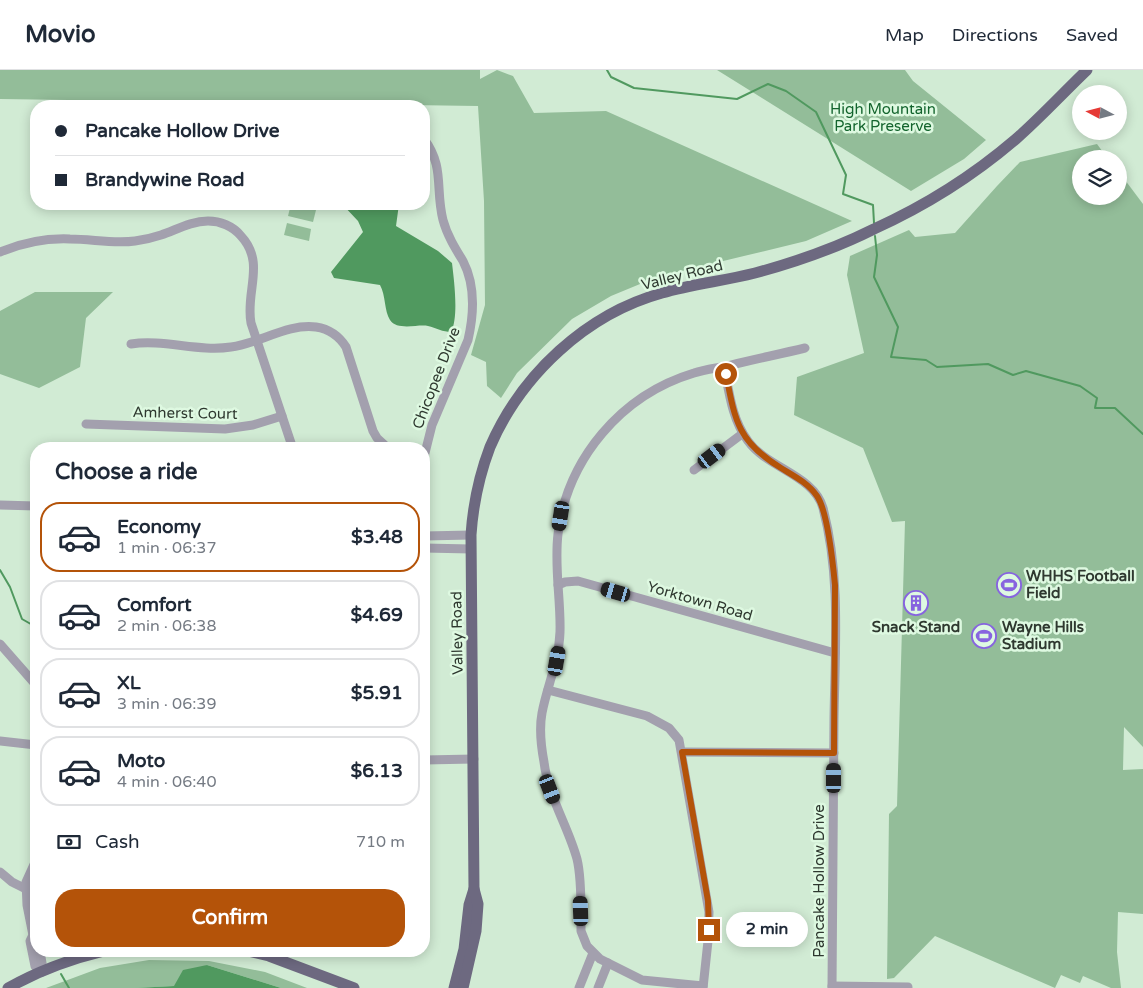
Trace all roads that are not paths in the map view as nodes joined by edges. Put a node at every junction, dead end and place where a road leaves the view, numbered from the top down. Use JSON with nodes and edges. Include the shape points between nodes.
{"nodes":[{"id":1,"x":1087,"y":70,"type":"edge"},
{"id":2,"x":430,"y":149,"type":"edge"},
{"id":3,"x":0,"y":252,"type":"edge"},
{"id":4,"x":256,"y":339,"type":"junction"},
{"id":5,"x":131,"y":344,"type":"dead end"},
{"id":6,"x":805,"y":348,"type":"dead end"},
{"id":7,"x":724,"y":366,"type":"junction"},
{"id":8,"x":282,"y":416,"type":"junction"},
{"id":9,"x":86,"y":424,"type":"dead end"},
{"id":10,"x":742,"y":434,"type":"junction"},
{"id":11,"x":290,"y":442,"type":"edge"},
{"id":12,"x":381,"y":442,"type":"edge"},
{"id":13,"x":428,"y":442,"type":"edge"},
{"id":14,"x":694,"y":470,"type":"dead end"},
{"id":15,"x":0,"y":505,"type":"edge"},
{"id":16,"x":30,"y":506,"type":"edge"},
{"id":17,"x":471,"y":535,"type":"junction"},
{"id":18,"x":430,"y":536,"type":"edge"},
{"id":19,"x":430,"y":548,"type":"edge"},
{"id":20,"x":471,"y":549,"type":"junction"},
{"id":21,"x":558,"y":585,"type":"junction"},
{"id":22,"x":0,"y":644,"type":"edge"},
{"id":23,"x":835,"y":653,"type":"junction"},
{"id":24,"x":30,"y":678,"type":"edge"},
{"id":25,"x":548,"y":690,"type":"junction"},
{"id":26,"x":0,"y":741,"type":"edge"},
{"id":27,"x":30,"y":744,"type":"edge"},
{"id":28,"x":682,"y":752,"type":"junction"},
{"id":29,"x":834,"y":753,"type":"junction"},
{"id":30,"x":474,"y":759,"type":"junction"},
{"id":31,"x":430,"y":760,"type":"edge"},
{"id":32,"x":0,"y":872,"type":"edge"},
{"id":33,"x":30,"y":873,"type":"edge"},
{"id":34,"x":26,"y":889,"type":"junction"},
{"id":35,"x":474,"y":889,"type":"junction"},
{"id":36,"x":30,"y":918,"type":"edge"},
{"id":37,"x":475,"y":940,"type":"junction"},
{"id":38,"x":593,"y":953,"type":"junction"},
{"id":39,"x":33,"y":957,"type":"edge"},
{"id":40,"x":41,"y":957,"type":"edge"},
{"id":41,"x":83,"y":957,"type":"edge"},
{"id":42,"x":273,"y":957,"type":"edge"},
{"id":43,"x":608,"y":963,"type":"junction"},
{"id":44,"x":42,"y":972,"type":"junction"},
{"id":45,"x":703,"y":987,"type":"edge"},
{"id":46,"x":832,"y":987,"type":"edge"},
{"id":47,"x":908,"y":987,"type":"edge"},
{"id":48,"x":8,"y":988,"type":"edge"},
{"id":49,"x":354,"y":988,"type":"edge"},
{"id":50,"x":454,"y":988,"type":"edge"},
{"id":51,"x":463,"y":988,"type":"edge"},
{"id":52,"x":471,"y":988,"type":"edge"},
{"id":53,"x":579,"y":988,"type":"edge"},
{"id":54,"x":598,"y":988,"type":"edge"}],
"edges":[{"from":1,"to":17,"type":"main road","name":"Valley Road","via":[[994,157],[898,218],[786,264],[641,300],[582,332],[545,364],[501,425],[482,471]]},
{"from":2,"to":13,"type":"street","name":"Chicopee Drive","via":[[437,165],[443,221],[467,272],[473,306],[468,340]]},
{"from":3,"to":4,"type":"street","via":[[39,241],[131,241],[200,221],[218,222],[240,234],[253,256],[254,275],[249,304]]},
{"from":4,"to":5,"type":"street","via":[[240,346],[217,348],[147,341]]},
{"from":4,"to":8,"type":"street"},
{"from":4,"to":12,"type":"street","via":[[306,326],[322,328],[337,336],[346,347],[373,431]]},
{"from":6,"to":7,"type":"street"},
{"from":7,"to":10,"type":"street","name":"Pancake Hollow Drive"},
{"from":7,"to":21,"type":"street","via":[[694,373],[650,393],[619,415],[598,437],[578,468],[564,504],[558,535]]},
{"from":8,"to":9,"type":"street","name":"Amherst Court","via":[[225,429]]},
{"from":8,"to":11,"type":"street"},
{"from":10,"to":14,"type":"street"},
{"from":10,"to":23,"type":"street","name":"Pancake Hollow Drive","via":[[765,458],[803,481],[821,504],[834,566]]},
{"from":15,"to":16,"type":"street"},
{"from":17,"to":18,"type":"street"},
{"from":17,"to":20,"type":"main road","name":"Valley Road"},
{"from":19,"to":20,"type":"street"},
{"from":20,"to":30,"type":"main road","name":"Valley Road"},
{"from":21,"to":23,"type":"street","name":"Yorktown Road","via":[[578,581]]},
{"from":21,"to":25,"type":"street","via":[[559,646]]},
{"from":22,"to":24,"type":"street"},
{"from":23,"to":29,"type":"street","name":"Pancake Hollow Drive"},
{"from":25,"to":28,"type":"street","via":[[648,716],[675,734]]},
{"from":25,"to":38,"type":"street","via":[[541,724],[544,764],[577,860],[581,931]]},
{"from":26,"to":27,"type":"street"},
{"from":28,"to":29,"type":"street"},
{"from":28,"to":45,"type":"street","via":[[709,912]]},
{"from":29,"to":46,"type":"street","name":"Pancake Hollow Drive"},
{"from":30,"to":31,"type":"street"},
{"from":30,"to":35,"type":"main road","name":"Valley Road"},
{"from":32,"to":34,"type":"street"},
{"from":33,"to":34,"type":"street"},
{"from":34,"to":36,"type":"street"},
{"from":35,"to":37,"type":"main road","name":"Valley Road","via":[[478,904]]},
{"from":35,"to":50,"type":"main road","name":"Valley Road","via":[[468,905],[464,949]]},
{"from":37,"to":51,"type":"main road","name":"Valley Road"},
{"from":37,"to":52,"type":"main road"},
{"from":38,"to":43,"type":"street"},
{"from":38,"to":53,"type":"street"},
{"from":39,"to":44,"type":"street","via":[[34,966]]},
{"from":40,"to":44,"type":"street"},
{"from":41,"to":44,"type":"main road"},
{"from":42,"to":49,"type":"main road"},
{"from":43,"to":45,"type":"street","via":[[649,982]]},
{"from":43,"to":54,"type":"street"},
{"from":44,"to":48,"type":"main road"},
{"from":46,"to":47,"type":"street"}]}
